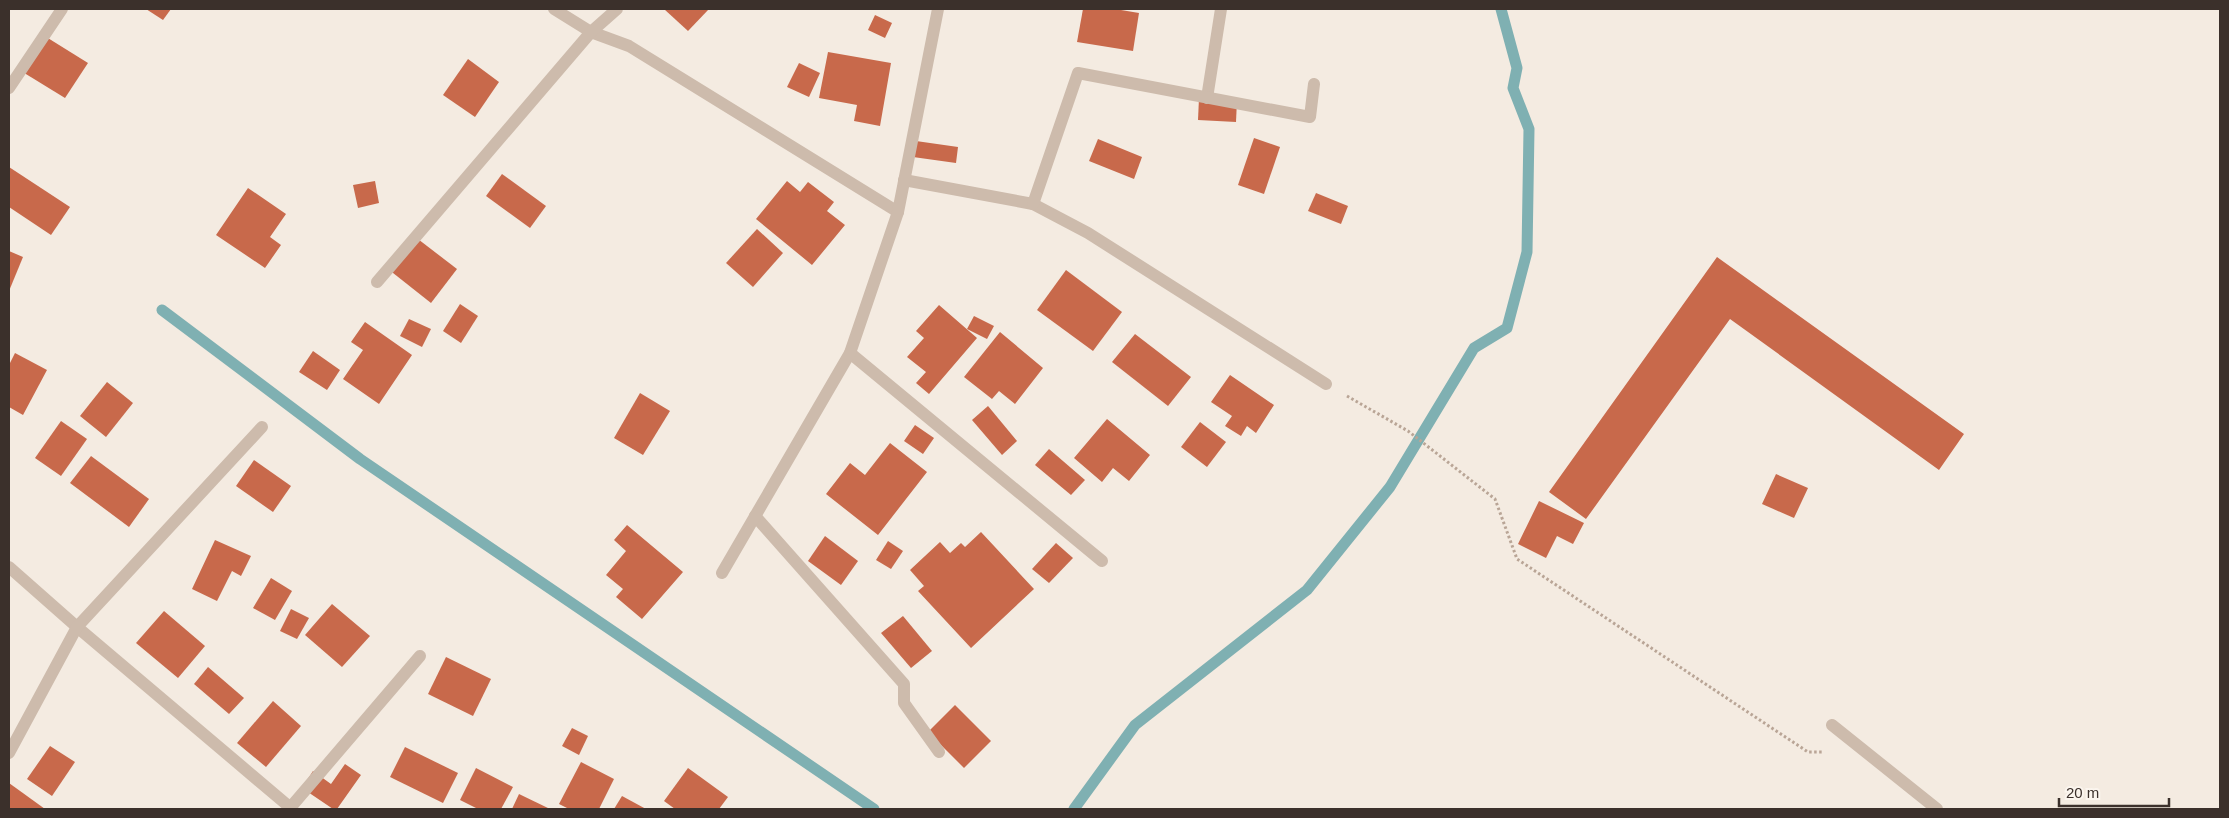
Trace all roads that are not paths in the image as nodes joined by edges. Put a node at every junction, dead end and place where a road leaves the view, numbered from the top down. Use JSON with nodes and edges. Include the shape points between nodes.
{"nodes":[{"id":1,"x":62,"y":9,"type":"edge"},
{"id":2,"x":554,"y":9,"type":"edge"},
{"id":3,"x":617,"y":9,"type":"edge"},
{"id":4,"x":938,"y":9,"type":"edge"},
{"id":5,"x":1221,"y":9,"type":"edge"},
{"id":6,"x":592,"y":32,"type":"junction"},
{"id":7,"x":1314,"y":84,"type":"dead end"},
{"id":8,"x":9,"y":88,"type":"edge"},
{"id":9,"x":1207,"y":98,"type":"junction"},
{"id":10,"x":904,"y":180,"type":"junction"},
{"id":11,"x":1034,"y":204,"type":"junction"},
{"id":12,"x":898,"y":212,"type":"junction"},
{"id":13,"x":377,"y":282,"type":"dead end"},
{"id":14,"x":850,"y":353,"type":"junction"},
{"id":15,"x":1326,"y":384,"type":"road end"},
{"id":16,"x":262,"y":427,"type":"dead end"},
{"id":17,"x":755,"y":516,"type":"junction"},
{"id":18,"x":1102,"y":561,"type":"dead end"},
{"id":19,"x":9,"y":567,"type":"edge"},
{"id":20,"x":722,"y":573,"type":"dead end"},
{"id":21,"x":76,"y":627,"type":"junction"},
{"id":22,"x":420,"y":656,"type":"dead end"},
{"id":23,"x":1832,"y":726,"type":"dead end"},
{"id":24,"x":939,"y":752,"type":"dead end"},
{"id":25,"x":9,"y":753,"type":"edge"},
{"id":26,"x":291,"y":809,"type":"edge"},
{"id":27,"x":1937,"y":809,"type":"edge"}],
"edges":[{"from":1,"to":8,"type":"street"},
{"from":2,"to":6,"type":"street"},
{"from":3,"to":6,"type":"street"},
{"from":4,"to":10,"type":"street"},
{"from":5,"to":9,"type":"street"},
{"from":6,"to":12,"type":"street","via":[[629,46]]},
{"from":6,"to":13,"type":"street"},
{"from":7,"to":9,"type":"street","via":[[1310,117]]},
{"from":9,"to":11,"type":"street","via":[[1078,73]]},
{"from":10,"to":11,"type":"street"},
{"from":10,"to":12,"type":"street"},
{"from":11,"to":15,"type":"street","via":[[1088,233]]},
{"from":12,"to":14,"type":"street"},
{"from":14,"to":17,"type":"street"},
{"from":14,"to":18,"type":"street"},
{"from":16,"to":21,"type":"street"},
{"from":17,"to":20,"type":"street"},
{"from":17,"to":24,"type":"street","via":[[904,684],[904,703]]},
{"from":19,"to":21,"type":"street"},
{"from":21,"to":25,"type":"street"},
{"from":21,"to":26,"type":"street"},
{"from":22,"to":26,"type":"street"},
{"from":23,"to":27,"type":"street"}]}
